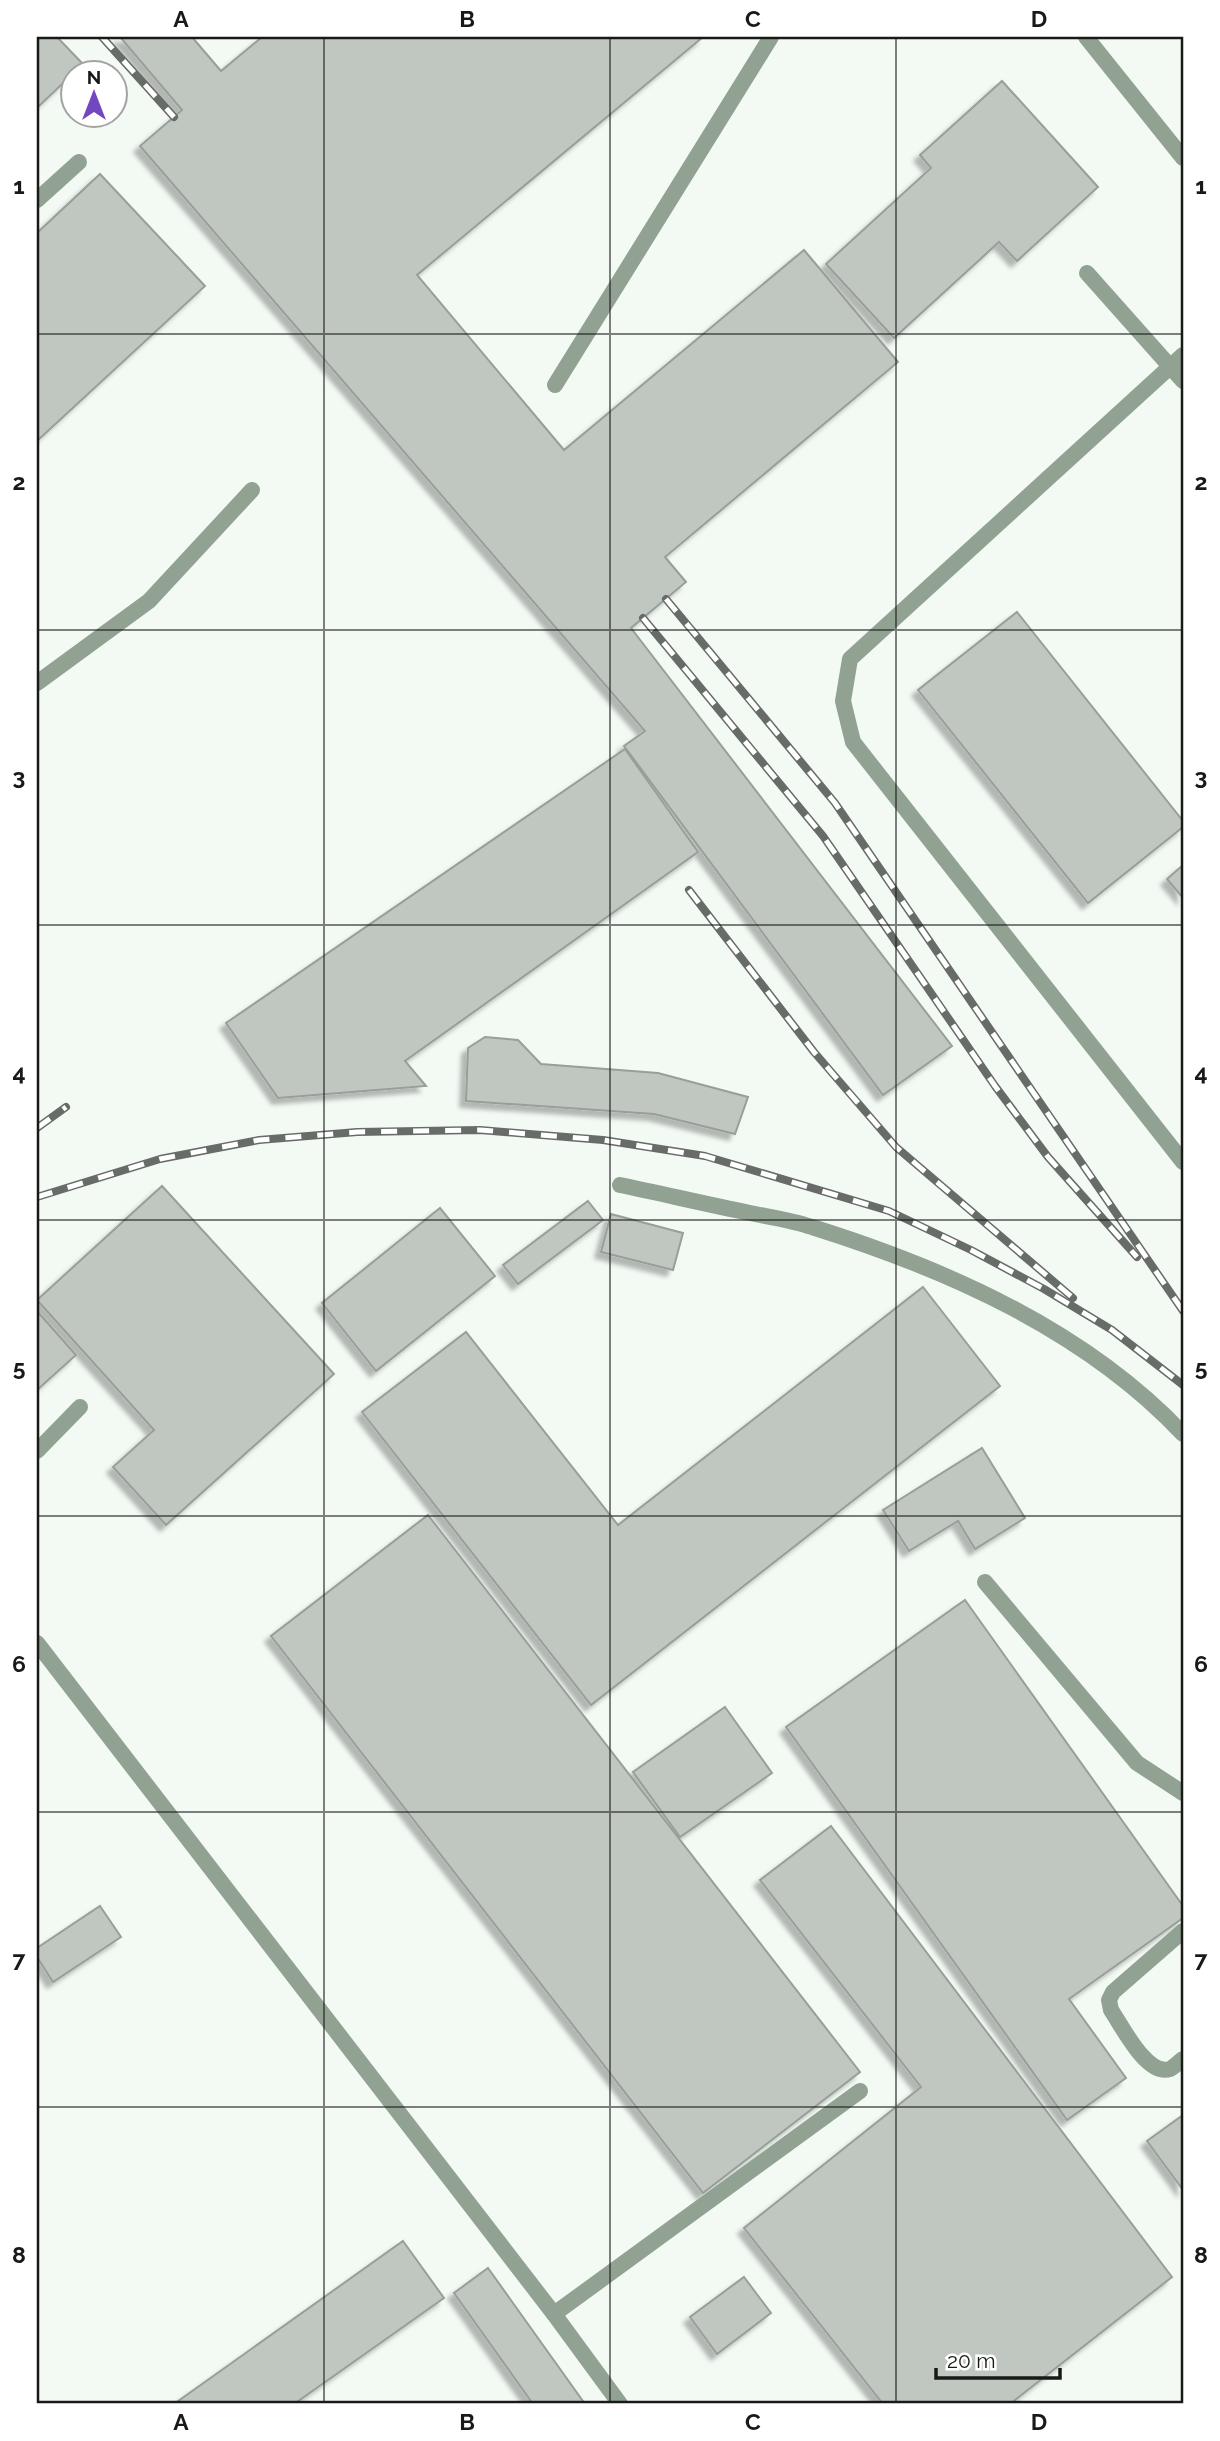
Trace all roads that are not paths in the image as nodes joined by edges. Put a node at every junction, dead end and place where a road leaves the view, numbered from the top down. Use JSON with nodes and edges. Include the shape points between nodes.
{"nodes":[{"id":1,"x":771,"y":37,"type":"edge"},
{"id":2,"x":1086,"y":37,"type":"edge"},
{"id":3,"x":1183,"y":158,"type":"edge"},
{"id":4,"x":79,"y":162,"type":"dead end"},
{"id":5,"x":37,"y":200,"type":"edge"},
{"id":6,"x":1087,"y":273,"type":"dead end"},
{"id":7,"x":1177,"y":361,"type":"edge"},
{"id":8,"x":1183,"y":380,"type":"edge"},
{"id":9,"x":555,"y":384,"type":"dead end"},
{"id":10,"x":252,"y":490,"type":"dead end"},
{"id":11,"x":37,"y":683,"type":"edge"},
{"id":12,"x":1183,"y":1162,"type":"edge"},
{"id":13,"x":620,"y":1185,"type":"dead end"},
{"id":14,"x":80,"y":1407,"type":"dead end"},
{"id":15,"x":1183,"y":1434,"type":"edge"},
{"id":16,"x":37,"y":1451,"type":"edge"},
{"id":17,"x":985,"y":1582,"type":"dead end"},
{"id":18,"x":37,"y":1643,"type":"edge"},
{"id":19,"x":1183,"y":1793,"type":"edge"},
{"id":20,"x":1183,"y":1931,"type":"edge"},
{"id":21,"x":1183,"y":2059,"type":"edge"},
{"id":22,"x":860,"y":2091,"type":"dead end"},
{"id":23,"x":554,"y":2314,"type":"junction"},
{"id":24,"x":620,"y":2404,"type":"edge"}],
"edges":[{"from":1,"to":9,"type":"lane"},
{"from":2,"to":3,"type":"lane"},
{"from":4,"to":5,"type":"lane"},
{"from":6,"to":7,"type":"lane"},
{"from":7,"to":8,"type":"lane"},
{"from":7,"to":12,"type":"lane","via":[[850,659],[844,701],[853,742]]},
{"from":10,"to":11,"type":"lane","via":[[149,601]]},
{"from":13,"to":15,"type":"lane","via":[[810,1226],[919,1265],[1020,1312],[1096,1359],[1155,1404]]},
{"from":14,"to":16,"type":"lane"},
{"from":17,"to":19,"type":"lane","via":[[1137,1763]]},
{"from":18,"to":23,"type":"lane"},
{"from":20,"to":21,"type":"lane","via":[[1109,2000],[1148,2064],[1170,2069]]},
{"from":22,"to":23,"type":"lane"},
{"from":23,"to":24,"type":"lane"}]}
